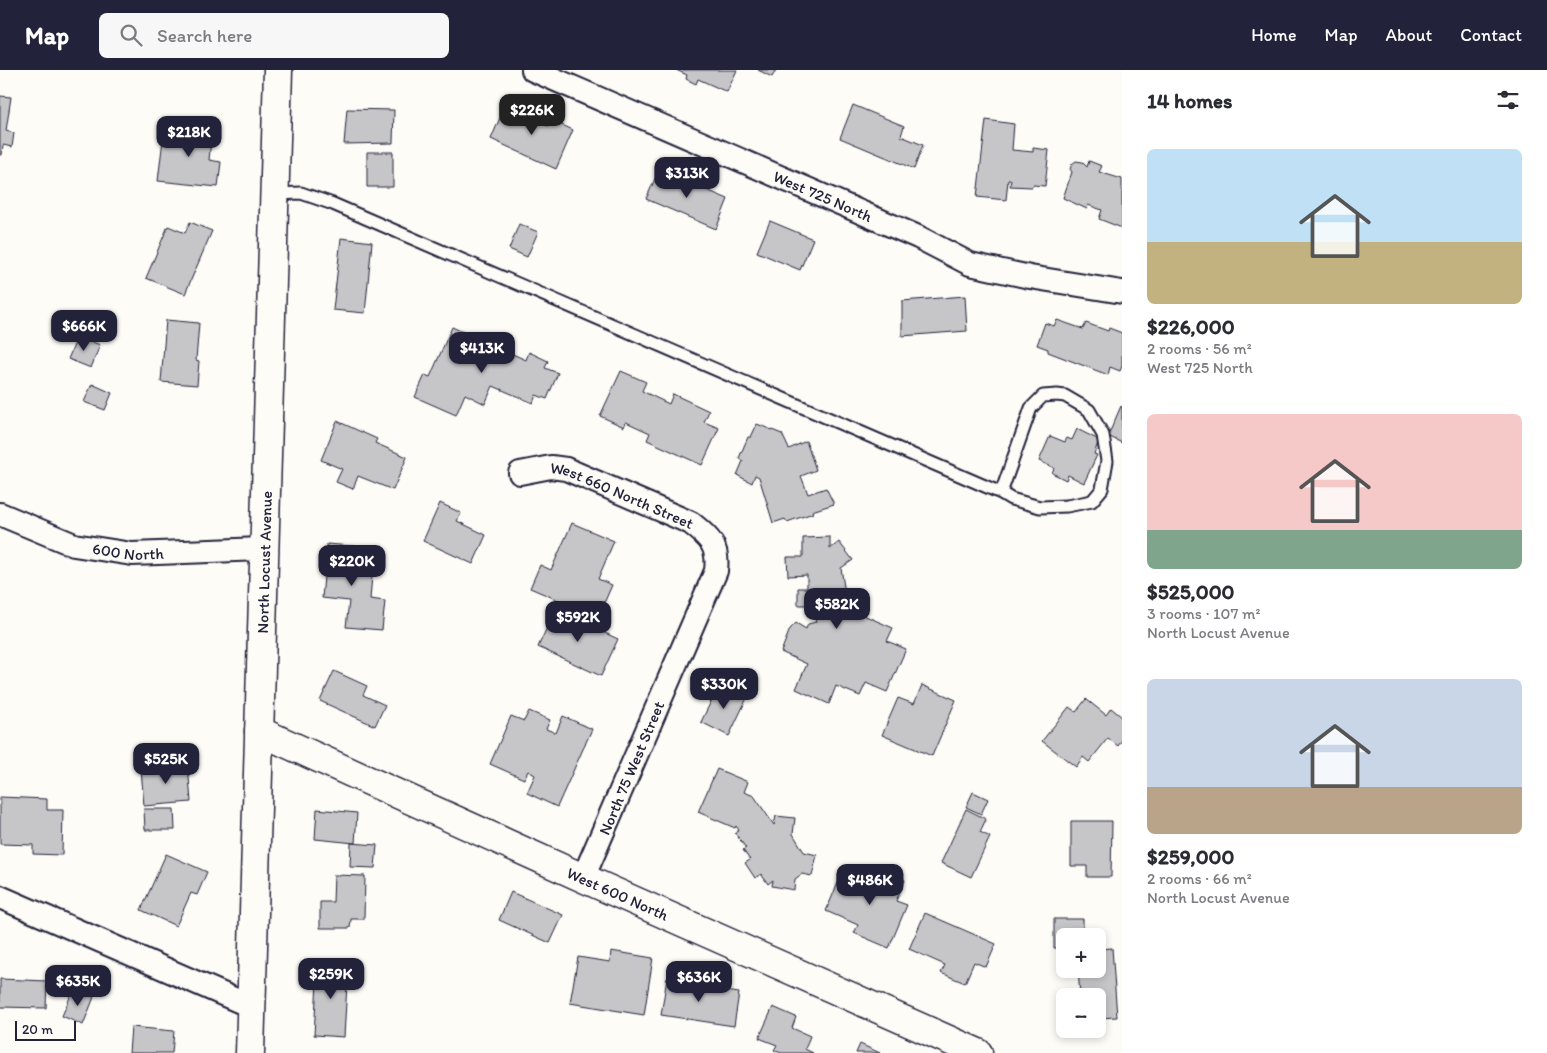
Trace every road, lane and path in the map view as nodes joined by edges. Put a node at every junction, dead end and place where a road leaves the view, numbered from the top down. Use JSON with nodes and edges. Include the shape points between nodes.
{"nodes":[{"id":1,"x":278,"y":70,"type":"edge"},
{"id":2,"x":533,"y":70,"type":"edge"},
{"id":3,"x":275,"y":194,"type":"junction"},
{"id":4,"x":1122,"y":292,"type":"edge"},
{"id":5,"x":520,"y":473,"type":"dead end"},
{"id":6,"x":1000,"y":493,"type":"junction"},
{"id":7,"x":0,"y":514,"type":"edge"},
{"id":8,"x":713,"y":546,"type":"joint"},
{"id":9,"x":263,"y":549,"type":"junction"},
{"id":10,"x":259,"y":730,"type":"junction"},
{"id":11,"x":583,"y":878,"type":"junction"},
{"id":12,"x":0,"y":897,"type":"edge"},
{"id":13,"x":250,"y":1006,"type":"junction"},
{"id":14,"x":250,"y":1053,"type":"edge"},
{"id":15,"x":978,"y":1053,"type":"edge"}],
"edges":[{"from":1,"to":3,"type":"street","name":"North Locust Avenue"},
{"from":2,"to":4,"type":"street","name":"West 725 North","via":[[918,237],[970,264]]},
{"from":3,"to":6,"type":"lane","via":[[301,193],[333,204]]},
{"from":3,"to":9,"type":"street","name":"North Locust Avenue"},
{"from":5,"to":8,"type":"street","name":"West 660 North Street","via":[[551,467],[566,469],[691,523]]},
{"from":6,"to":6,"type":"lane","via":[[1040,507],[1092,501],[1102,489],[1107,461],[1103,435],[1089,410],[1065,396],[1043,396],[1031,408]]},
{"from":7,"to":9,"type":"street","name":"600 North","via":[[74,545],[132,554]]},
{"from":8,"to":11,"type":"street","name":"North 75 West Street","via":[[718,556],[716,571]]},
{"from":9,"to":10,"type":"street","name":"North Locust Avenue"},
{"from":10,"to":11,"type":"street","name":"West 600 North"},
{"from":10,"to":13,"type":"street","name":"North Locust Avenue"},
{"from":11,"to":15,"type":"street","name":"West 600 North"},
{"from":12,"to":13,"type":"street"},
{"from":13,"to":14,"type":"street","name":"North Locust Avenue"}]}
